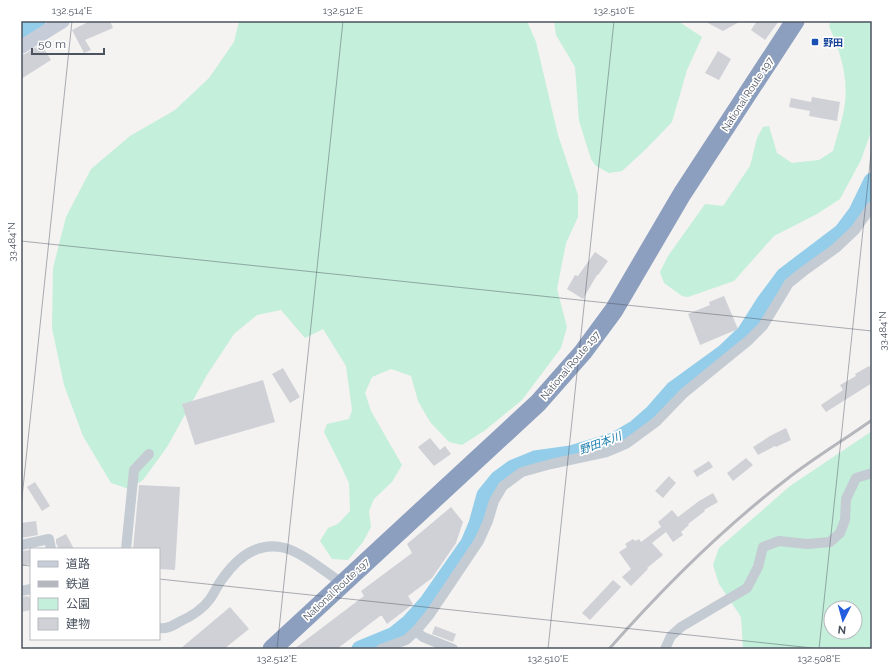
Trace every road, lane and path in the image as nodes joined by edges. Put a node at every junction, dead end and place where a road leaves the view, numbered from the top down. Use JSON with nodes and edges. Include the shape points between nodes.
{"nodes":[{"id":1,"x":63,"y":21,"type":"edge"},
{"id":2,"x":795,"y":21,"type":"edge"},
{"id":3,"x":21,"y":47,"type":"edge"},
{"id":4,"x":872,"y":206,"type":"edge"},
{"id":5,"x":148,"y":454,"type":"dead end"},
{"id":6,"x":872,"y":473,"type":"edge"},
{"id":7,"x":21,"y":545,"type":"edge"},
{"id":8,"x":51,"y":548,"type":"edge"},
{"id":9,"x":126,"y":548,"type":"edge"},
{"id":10,"x":342,"y":583,"type":"junction"},
{"id":11,"x":160,"y":628,"type":"edge"},
{"id":12,"x":416,"y":631,"type":"junction"},
{"id":13,"x":272,"y":649,"type":"edge"},
{"id":14,"x":382,"y":649,"type":"edge"},
{"id":15,"x":453,"y":649,"type":"edge"},
{"id":16,"x":665,"y":649,"type":"edge"}],
"edges":[{"from":1,"to":3,"type":"main road"},
{"from":2,"to":10,"type":"highway","name":"National Route 197","via":[[682,194],[614,310],[583,352],[538,403]]},
{"from":4,"to":12,"type":"street","via":[[855,230],[836,248],[789,283],[763,326],[749,340],[684,393],[656,422],[626,444],[608,452],[522,472],[504,486],[494,501],[479,541]]},
{"from":5,"to":9,"type":"street","via":[[134,470]]},
{"from":6,"to":16,"type":"street","via":[[856,478],[846,499],[845,520],[840,533],[830,542],[807,544],[779,541],[763,547],[758,567],[747,588],[681,627],[671,636]]},
{"from":7,"to":8,"type":"street","via":[[49,539]]},
{"from":10,"to":11,"type":"street","via":[[299,554],[285,548],[255,549],[241,557],[223,578],[210,600],[191,617],[166,628]]},
{"from":10,"to":13,"type":"highway","name":"National Route 197"},
{"from":12,"to":14,"type":"street","via":[[406,640]]},
{"from":12,"to":15,"type":"street","via":[[423,637]]}]}
